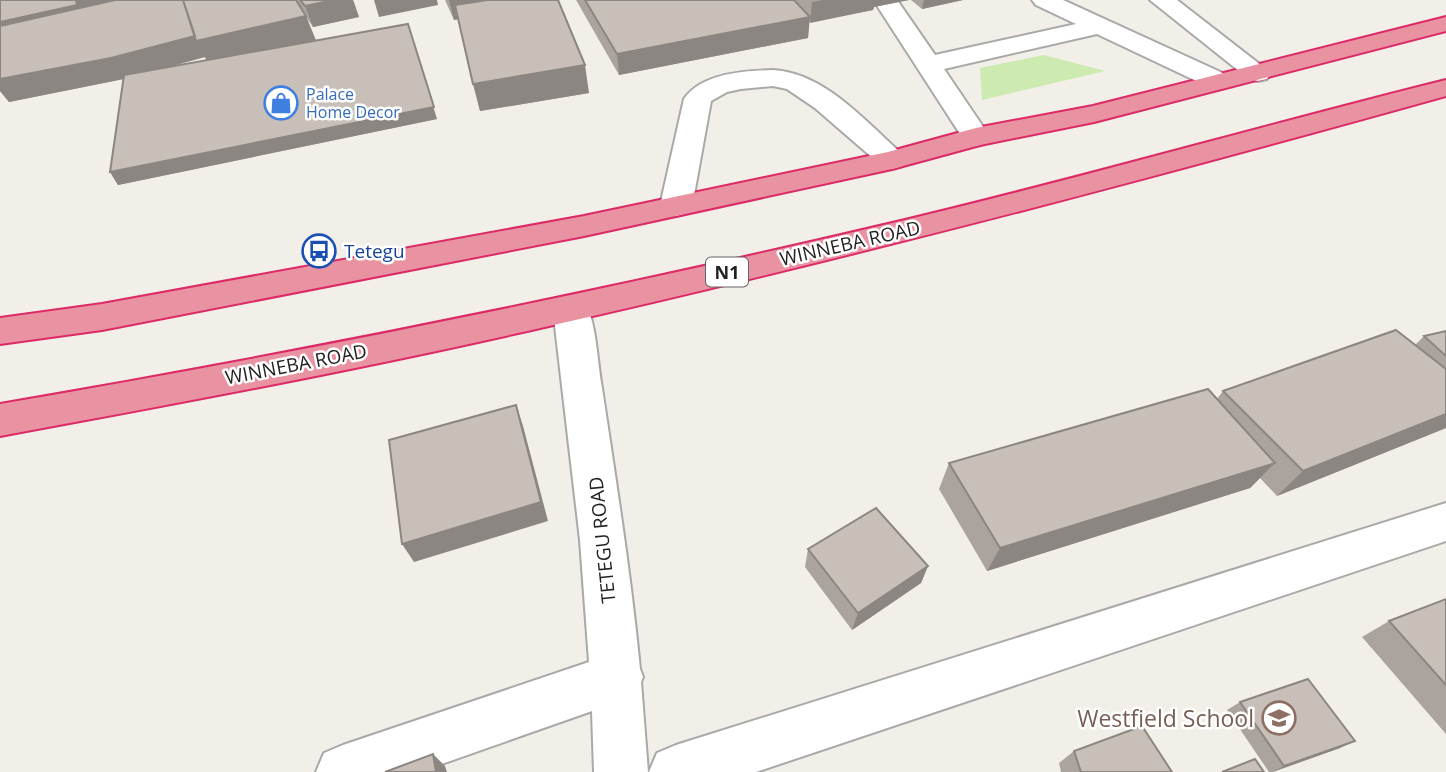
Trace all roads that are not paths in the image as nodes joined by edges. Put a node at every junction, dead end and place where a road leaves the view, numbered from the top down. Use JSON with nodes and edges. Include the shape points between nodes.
{"nodes":[{"id":1,"x":1044,"y":0,"type":"edge"},
{"id":2,"x":1161,"y":0,"type":"edge"},
{"id":3,"x":888,"y":4,"type":"dead end"},
{"id":4,"x":1446,"y":24,"type":"edge"},
{"id":5,"x":1099,"y":26,"type":"junction"},
{"id":6,"x":930,"y":64,"type":"junction"},
{"id":7,"x":1258,"y":73,"type":"junction"},
{"id":8,"x":1218,"y":81,"type":"junction"},
{"id":9,"x":1446,"y":88,"type":"edge"},
{"id":10,"x":976,"y":137,"type":"junction"},
{"id":11,"x":892,"y":160,"type":"junction"},
{"id":12,"x":676,"y":206,"type":"junction"},
{"id":13,"x":571,"y":309,"type":"junction"},
{"id":14,"x":0,"y":331,"type":"edge"},
{"id":15,"x":0,"y":420,"type":"edge"},
{"id":16,"x":1446,"y":522,"type":"edge"},
{"id":17,"x":618,"y":677,"type":"junction"},
{"id":18,"x":343,"y":772,"type":"edge"},
{"id":19,"x":621,"y":772,"type":"edge"},
{"id":20,"x":676,"y":772,"type":"edge"}],
"edges":[{"from":1,"to":5,"type":"street"},
{"from":2,"to":7,"type":"street"},
{"from":3,"to":6,"type":"street"},
{"from":4,"to":7,"type":"highway"},
{"from":5,"to":6,"type":"street"},
{"from":5,"to":8,"type":"street"},
{"from":6,"to":10,"type":"street"},
{"from":7,"to":8,"type":"highway"},
{"from":8,"to":10,"type":"highway","via":[[1094,114]]},
{"from":9,"to":13,"type":"highway","name":"WINNEBA ROAD","number":"N1","via":[[952,219]]},
{"from":10,"to":11,"type":"highway"},
{"from":11,"to":12,"type":"highway"},
{"from":11,"to":12,"type":"street","via":[[804,86],[766,78],[732,83],[709,88],[698,99]]},
{"from":12,"to":14,"type":"highway","via":[[374,267]]},
{"from":13,"to":15,"type":"highway","name":"WINNEBA ROAD","number":"N1"},
{"from":13,"to":17,"type":"street","name":"TETEGU ROAD"},
{"from":16,"to":20,"type":"street"},
{"from":17,"to":18,"type":"street"},
{"from":17,"to":19,"type":"street","name":"TETEGU ROAD"}]}
